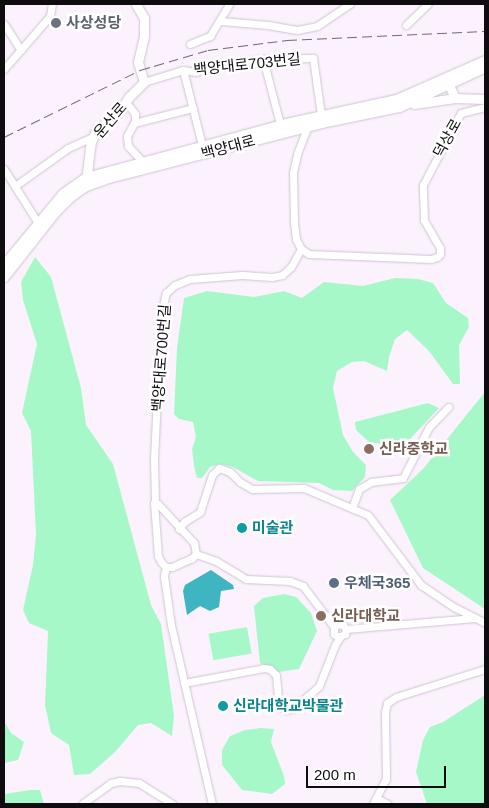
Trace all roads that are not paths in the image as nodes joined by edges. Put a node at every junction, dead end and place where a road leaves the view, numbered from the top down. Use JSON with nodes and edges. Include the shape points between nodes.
{"nodes":[{"id":1,"x":52,"y":4,"type":"edge"},
{"id":2,"x":136,"y":4,"type":"edge"},
{"id":3,"x":140,"y":4,"type":"edge"},
{"id":4,"x":229,"y":4,"type":"edge"},
{"id":5,"x":350,"y":4,"type":"edge"},
{"id":6,"x":428,"y":4,"type":"edge"},
{"id":7,"x":147,"y":18,"type":"dead end"},
{"id":8,"x":221,"y":21,"type":"junction"},
{"id":9,"x":4,"y":24,"type":"edge"},
{"id":10,"x":406,"y":25,"type":"dead end"},
{"id":11,"x":190,"y":44,"type":"dead end"},
{"id":12,"x":21,"y":50,"type":"junction"},
{"id":13,"x":263,"y":59,"type":"junction"},
{"id":14,"x":485,"y":60,"type":"edge"},
{"id":15,"x":485,"y":67,"type":"edge"},
{"id":16,"x":4,"y":69,"type":"edge"},
{"id":17,"x":183,"y":70,"type":"junction"},
{"id":18,"x":144,"y":82,"type":"junction"},
{"id":19,"x":449,"y":85,"type":"junction"},
{"id":20,"x":455,"y":98,"type":"junction"},
{"id":21,"x":485,"y":99,"type":"edge"},
{"id":22,"x":126,"y":102,"type":"junction"},
{"id":23,"x":399,"y":107,"type":"junction"},
{"id":24,"x":485,"y":107,"type":"edge"},
{"id":25,"x":193,"y":108,"type":"junction"},
{"id":26,"x":321,"y":115,"type":"junction"},
{"id":27,"x":309,"y":122,"type":"junction"},
{"id":28,"x":134,"y":124,"type":"junction"},
{"id":29,"x":280,"y":124,"type":"junction"},
{"id":30,"x":93,"y":137,"type":"junction"},
{"id":31,"x":202,"y":145,"type":"junction"},
{"id":32,"x":142,"y":161,"type":"junction"},
{"id":33,"x":4,"y":169,"type":"edge"},
{"id":34,"x":86,"y":182,"type":"junction"},
{"id":35,"x":15,"y":186,"type":"junction"},
{"id":36,"x":38,"y":223,"type":"junction"},
{"id":37,"x":301,"y":249,"type":"junction"},
{"id":38,"x":4,"y":264,"type":"edge"},
{"id":39,"x":4,"y":277,"type":"edge"},
{"id":40,"x":448,"y":406,"type":"dead end"},
{"id":41,"x":155,"y":503,"type":"junction"},
{"id":42,"x":352,"y":508,"type":"junction"},
{"id":43,"x":179,"y":529,"type":"junction"},
{"id":44,"x":196,"y":554,"type":"junction"},
{"id":45,"x":166,"y":566,"type":"junction"},
{"id":46,"x":475,"y":618,"type":"junction"},
{"id":47,"x":485,"y":624,"type":"edge"},
{"id":48,"x":333,"y":629,"type":"junction"},
{"id":49,"x":346,"y":629,"type":"junction"},
{"id":50,"x":340,"y":637,"type":"junction"},
{"id":51,"x":330,"y":657,"type":"junction"},
{"id":52,"x":485,"y":669,"type":"edge"},
{"id":53,"x":184,"y":683,"type":"junction"},
{"id":54,"x":374,"y":801,"type":"edge"},
{"id":55,"x":82,"y":804,"type":"edge"},
{"id":56,"x":173,"y":804,"type":"edge"},
{"id":57,"x":212,"y":804,"type":"edge"},
{"id":58,"x":388,"y":804,"type":"edge"}],
"edges":[{"from":1,"to":12,"type":"street","via":[[50,16]]},
{"from":2,"to":18,"type":"main road","via":[[144,18],[138,62]]},
{"from":3,"to":7,"type":"street"},
{"from":4,"to":8,"type":"street"},
{"from":5,"to":8,"type":"street","via":[[318,26],[297,30]]},
{"from":6,"to":10,"type":"street"},
{"from":8,"to":11,"type":"street","via":[[210,36]]},
{"from":9,"to":12,"type":"street"},
{"from":12,"to":16,"type":"street"},
{"from":13,"to":17,"type":"street","name":"백양대로703번길","via":[[196,72]]},
{"from":13,"to":26,"type":"street","name":"백양대로703번길","via":[[313,58]]},
{"from":13,"to":29,"type":"street"},
{"from":14,"to":26,"type":"main road","name":"백양대로","via":[[396,99]]},
{"from":15,"to":19,"type":"main road","name":"백양대로"},
{"from":17,"to":18,"type":"street","name":"백양대로703번길"},
{"from":17,"to":25,"type":"street","name":"백양대로703번길"},
{"from":18,"to":22,"type":"main road","name":"운산로"},
{"from":19,"to":20,"type":"main road","name":"덕상로"},
{"from":19,"to":23,"type":"main road","name":"백양대로"},
{"from":20,"to":21,"type":"main road","name":"덕상로"},
{"from":20,"to":23,"type":"main road"},
{"from":22,"to":28,"type":"street","via":[[135,114]]},
{"from":22,"to":30,"type":"main road","name":"운산로","via":[[102,123]]},
{"from":23,"to":27,"type":"main road","name":"백양대로"},
{"from":24,"to":37,"type":"street","name":"덕상로","via":[[461,113],[422,185],[424,220],[440,248],[437,257],[310,254]]},
{"from":25,"to":28,"type":"street"},
{"from":25,"to":31,"type":"street","name":"백양대로"},
{"from":26,"to":27,"type":"main road","name":"백양대로"},
{"from":27,"to":29,"type":"main road","name":"백양대로"},
{"from":27,"to":34,"type":"main road","name":"백양대로"},
{"from":27,"to":37,"type":"street","via":[[293,172],[294,222]]},
{"from":28,"to":32,"type":"street","via":[[127,136],[128,146]]},
{"from":29,"to":31,"type":"main road","name":"백양대로"},
{"from":30,"to":34,"type":"main road","name":"운산로"},
{"from":30,"to":35,"type":"street","via":[[68,148]]},
{"from":31,"to":32,"type":"main road","name":"백양대로"},
{"from":32,"to":34,"type":"main road","name":"백양대로"},
{"from":33,"to":35,"type":"street"},
{"from":34,"to":36,"type":"main road","name":"백양대로","via":[[63,193]]},
{"from":34,"to":39,"type":"main road","name":"백양대로","via":[[56,211]]},
{"from":35,"to":36,"type":"street"},
{"from":36,"to":38,"type":"main road","name":"백양대로"},
{"from":37,"to":41,"type":"street","name":"백양대로700번길","via":[[291,267],[282,275],[190,278],[166,293],[161,314]]},
{"from":40,"to":42,"type":"street","via":[[429,427],[404,478],[372,482],[359,489]]},
{"from":41,"to":43,"type":"street"},
{"from":41,"to":45,"type":"street","via":[[158,556]]},
{"from":42,"to":43,"type":"street","via":[[304,488],[252,489],[230,472],[219,468],[212,475],[200,512]]},
{"from":42,"to":46,"type":"street","via":[[373,520],[421,585]]},
{"from":43,"to":44,"type":"street","via":[[194,543]]},
{"from":44,"to":45,"type":"street","via":[[183,563]]},
{"from":44,"to":48,"type":"street","via":[[216,561],[246,580],[290,581],[303,586]]},
{"from":45,"to":53,"type":"street","via":[[164,576],[170,625]]},
{"from":46,"to":47,"type":"street"},
{"from":46,"to":49,"type":"street"},
{"from":48,"to":49,"type":"street","via":[[341,624]]},
{"from":48,"to":50,"type":"street"},
{"from":48,"to":51,"type":"street"},
{"from":49,"to":50,"type":"street"},
{"from":50,"to":51,"type":"street"},
{"from":51,"to":53,"type":"street","via":[[320,686],[302,703],[286,710],[278,699],[276,674],[264,668]]},
{"from":52,"to":54,"type":"street","via":[[396,697],[387,703],[386,779]]},
{"from":53,"to":57,"type":"street"},
{"from":54,"to":58,"type":"street"},
{"from":55,"to":56,"type":"street","via":[[111,783],[120,781],[140,783]]}]}
